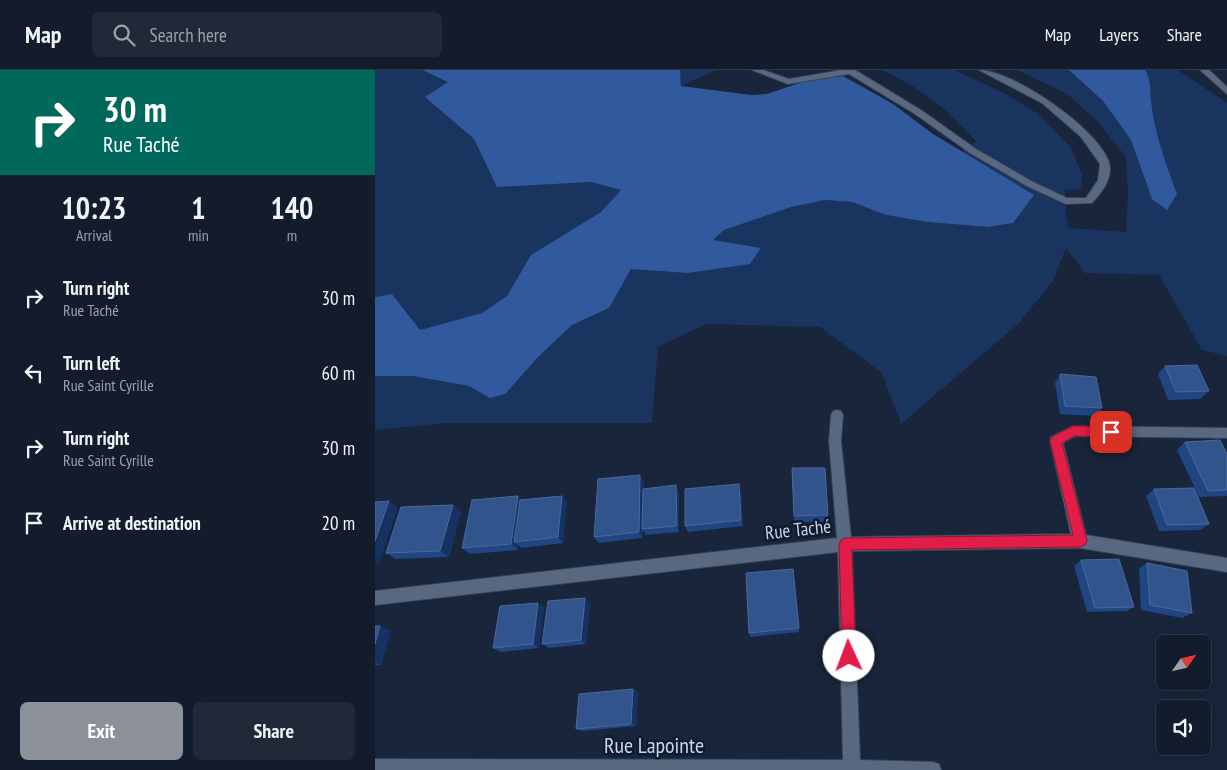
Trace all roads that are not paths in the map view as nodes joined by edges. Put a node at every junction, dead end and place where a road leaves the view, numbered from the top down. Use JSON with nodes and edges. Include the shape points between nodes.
{"nodes":[{"id":1,"x":756,"y":70,"type":"edge"},
{"id":2,"x":849,"y":70,"type":"edge"},
{"id":3,"x":983,"y":70,"type":"edge"},
{"id":4,"x":1204,"y":70,"type":"edge"},
{"id":5,"x":1227,"y":92,"type":"edge"},
{"id":6,"x":837,"y":415,"type":"dead end"},
{"id":7,"x":1227,"y":433,"type":"edge"},
{"id":8,"x":1080,"y":541,"type":"junction"},
{"id":9,"x":845,"y":544,"type":"junction"},
{"id":10,"x":1227,"y":564,"type":"edge"},
{"id":11,"x":375,"y":598,"type":"edge"},
{"id":12,"x":375,"y":767,"type":"edge"},
{"id":13,"x":852,"y":769,"type":"edge"},
{"id":14,"x":933,"y":770,"type":"edge"}],
"edges":[{"from":1,"to":2,"type":"street","via":[[789,82]]},
{"from":2,"to":3,"type":"street","via":[[1030,184],[1066,201],[1089,201],[1103,183],[1105,162],[1082,131],[1042,100]]},
{"from":4,"to":5,"type":"street"},
{"from":6,"to":9,"type":"street","via":[[835,441]]},
{"from":7,"to":8,"type":"street","via":[[1073,431],[1056,441]]},
{"from":8,"to":9,"type":"street","name":"Rue Taché"},
{"from":8,"to":10,"type":"street","name":"Rue Taché"},
{"from":9,"to":11,"type":"street","name":"Rue Taché"},
{"from":9,"to":13,"type":"street"},
{"from":12,"to":13,"type":"street","name":"Rue Lapointe"},
{"from":13,"to":14,"type":"street","name":"Rue Lapointe"}]}
